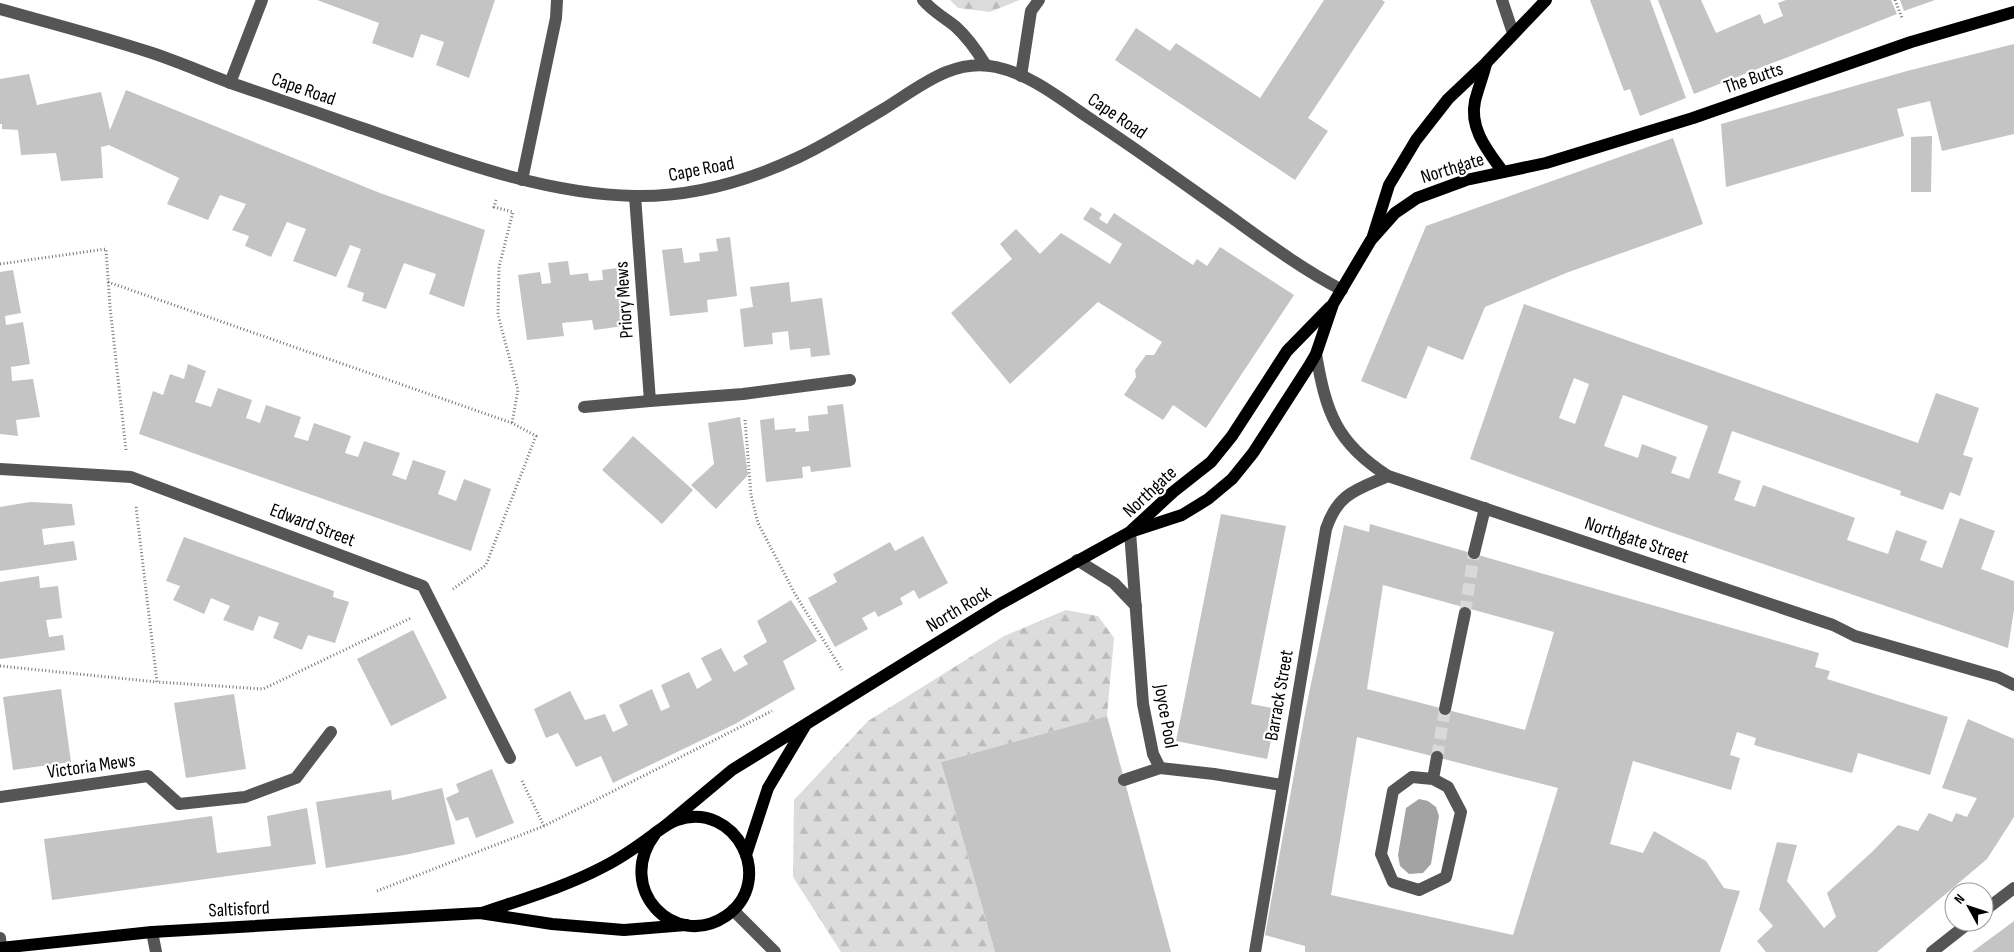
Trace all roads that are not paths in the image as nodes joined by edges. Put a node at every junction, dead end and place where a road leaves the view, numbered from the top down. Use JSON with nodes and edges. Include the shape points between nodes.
{"nodes":[{"id":1,"x":262,"y":0,"type":"edge"},
{"id":2,"x":557,"y":0,"type":"edge"},
{"id":3,"x":923,"y":0,"type":"edge"},
{"id":4,"x":1039,"y":0,"type":"edge"},
{"id":5,"x":1502,"y":0,"type":"edge"},
{"id":6,"x":1546,"y":0,"type":"edge"},
{"id":7,"x":0,"y":9,"type":"edge"},
{"id":8,"x":2014,"y":12,"type":"edge"},
{"id":9,"x":1513,"y":33,"type":"junction"},
{"id":10,"x":1486,"y":62,"type":"junction"},
{"id":11,"x":985,"y":64,"type":"junction"},
{"id":12,"x":1021,"y":76,"type":"junction"},
{"id":13,"x":230,"y":83,"type":"junction"},
{"id":14,"x":1503,"y":172,"type":"junction"},
{"id":15,"x":522,"y":180,"type":"junction"},
{"id":16,"x":635,"y":196,"type":"junction"},
{"id":17,"x":1371,"y":240,"type":"junction"},
{"id":18,"x":1342,"y":290,"type":"junction"},
{"id":19,"x":1333,"y":304,"type":"junction"},
{"id":20,"x":1316,"y":354,"type":"junction"},
{"id":21,"x":850,"y":380,"type":"dead end"},
{"id":22,"x":650,"y":401,"type":"junction"},
{"id":23,"x":584,"y":407,"type":"dead end"},
{"id":24,"x":0,"y":469,"type":"edge"},
{"id":25,"x":1388,"y":476,"type":"junction"},
{"id":26,"x":1485,"y":508,"type":"junction"},
{"id":27,"x":1130,"y":532,"type":"junction"},
{"id":28,"x":1474,"y":553,"type":"tunnel mouth"},
{"id":29,"x":1077,"y":560,"type":"junction"},
{"id":30,"x":1136,"y":606,"type":"junction"},
{"id":31,"x":1465,"y":613,"type":"tunnel mouth"},
{"id":32,"x":2014,"y":685,"type":"edge"},
{"id":33,"x":1444,"y":709,"type":"tunnel mouth"},
{"id":34,"x":812,"y":720,"type":"junction"},
{"id":35,"x":331,"y":732,"type":"dead end"},
{"id":36,"x":1437,"y":757,"type":"tunnel mouth"},
{"id":37,"x":510,"y":758,"type":"road end"},
{"id":38,"x":1160,"y":768,"type":"junction"},
{"id":39,"x":1433,"y":779,"type":"junction"},
{"id":40,"x":1124,"y":780,"type":"dead end"},
{"id":41,"x":1282,"y":785,"type":"junction"},
{"id":42,"x":0,"y":797,"type":"edge"},
{"id":43,"x":660,"y":830,"type":"junction"},
{"id":44,"x":746,"y":855,"type":"junction"},
{"id":45,"x":2014,"y":888,"type":"edge"},
{"id":46,"x":1994,"y":903,"type":"edge"},
{"id":47,"x":733,"y":910,"type":"junction"},
{"id":48,"x":480,"y":913,"type":"junction"},
{"id":49,"x":686,"y":924,"type":"junction"},
{"id":50,"x":152,"y":932,"type":"junction"},
{"id":51,"x":1957,"y":932,"type":"edge"},
{"id":52,"x":0,"y":944,"type":"edge"},
{"id":53,"x":156,"y":952,"type":"edge"},
{"id":54,"x":774,"y":952,"type":"edge"},
{"id":55,"x":1255,"y":952,"type":"edge"},
{"id":56,"x":1932,"y":952,"type":"edge"}],
"edges":[{"from":1,"to":13,"type":"street"},
{"from":2,"to":15,"type":"street"},
{"from":3,"to":11,"type":"street","via":[[956,27]]},
{"from":4,"to":12,"type":"street","via":[[1032,11]]},
{"from":5,"to":9,"type":"street"},
{"from":6,"to":9,"type":"main road","name":"Northgate"},
{"from":7,"to":13,"type":"street","name":"Cape Road","via":[[152,53]]},
{"from":8,"to":14,"type":"main road","name":"The Butts","via":[[1911,42],[1693,118],[1546,163]]},
{"from":9,"to":10,"type":"main road","name":"Northgate"},
{"from":10,"to":14,"type":"main road","name":"Northgate","via":[[1474,115],[1483,143]]},
{"from":10,"to":17,"type":"main road","name":"Northgate","via":[[1448,99],[1416,140],[1389,185]]},
{"from":11,"to":12,"type":"street","name":"Cape Road","via":[[1011,70]]},
{"from":11,"to":16,"type":"street","name":"Cape Road","via":[[936,76],[803,156],[760,174],[683,193]]},
{"from":12,"to":18,"type":"street","name":"Cape Road","via":[[1138,151],[1292,261]]},
{"from":13,"to":15,"type":"street","name":"Cape Road"},
{"from":14,"to":17,"type":"main road","name":"Northgate","via":[[1466,180],[1417,198],[1395,213]]},
{"from":15,"to":16,"type":"street","name":"Cape Road"},
{"from":16,"to":22,"type":"street","name":"Priory Mews"},
{"from":17,"to":18,"type":"main road","name":"Northgate"},
{"from":18,"to":19,"type":"main road","name":"Northgate"},
{"from":19,"to":20,"type":"main road","name":"Northgate"},
{"from":19,"to":27,"type":"main road","name":"Northgate","via":[[1287,351],[1232,436],[1211,462]]},
{"from":20,"to":25,"type":"street","name":"Northgate Street","via":[[1322,387],[1339,433],[1369,464]]},
{"from":20,"to":27,"type":"main road","name":"Northgate","via":[[1232,479],[1182,516]]},
{"from":21,"to":22,"type":"street","via":[[743,394]]},
{"from":22,"to":23,"type":"street"},
{"from":24,"to":37,"type":"street","name":"Edward Street","via":[[131,478],[423,586]]},
{"from":25,"to":26,"type":"street","name":"Northgate Street"},
{"from":25,"to":41,"type":"street","name":"Barrack Street","via":[[1356,489],[1331,514]]},
{"from":26,"to":28,"type":"street"},
{"from":26,"to":32,"type":"street","name":"Northgate Street","via":[[1833,625],[1855,636],[1998,677]]},
{"from":27,"to":29,"type":"main road","name":"North Rock"},
{"from":27,"to":30,"type":"street","name":"Joyce Pool"},
{"from":29,"to":30,"type":"street","via":[[1114,583]]},
{"from":29,"to":34,"type":"main road","name":"North Rock"},
{"from":30,"to":38,"type":"street","name":"Joyce Pool","via":[[1143,704],[1152,754]]},
{"from":31,"to":33,"type":"street"},
{"from":34,"to":43,"type":"main road","name":"North Rock","via":[[732,770]]},
{"from":34,"to":44,"type":"main road","name":"North Rock","via":[[768,788]]},
{"from":35,"to":42,"type":"street","name":"Victoria Mews","via":[[296,778],[245,797],[179,804],[148,776]]},
{"from":36,"to":39,"type":"street"},
{"from":38,"to":40,"type":"street"},
{"from":38,"to":41,"type":"street","name":"Joyce Pool"},
{"from":39,"to":39,"type":"street","via":[[1412,777],[1393,792],[1381,854],[1393,882],[1420,890],[1446,877],[1461,812],[1448,787]]},
{"from":41,"to":55,"type":"street","name":"Barrack Street"},
{"from":43,"to":44,"type":"main road","via":[[675,820],[687,818],[716,821],[736,836]]},
{"from":43,"to":48,"type":"main road","via":[[604,867],[548,891]]},
{"from":43,"to":49,"type":"main road","via":[[643,854],[643,886],[653,906],[670,920]]},
{"from":44,"to":47,"type":"main road","via":[[748,884]]},
{"from":45,"to":46,"type":"street"},
{"from":47,"to":49,"type":"main road","via":[[711,923]]},
{"from":47,"to":54,"type":"street"},
{"from":48,"to":49,"type":"main road","via":[[624,930]]},
{"from":48,"to":50,"type":"main road","name":"Saltisford"},
{"from":50,"to":52,"type":"main road","name":"Saltisford"},
{"from":50,"to":53,"type":"street"},
{"from":51,"to":56,"type":"street"}]}
